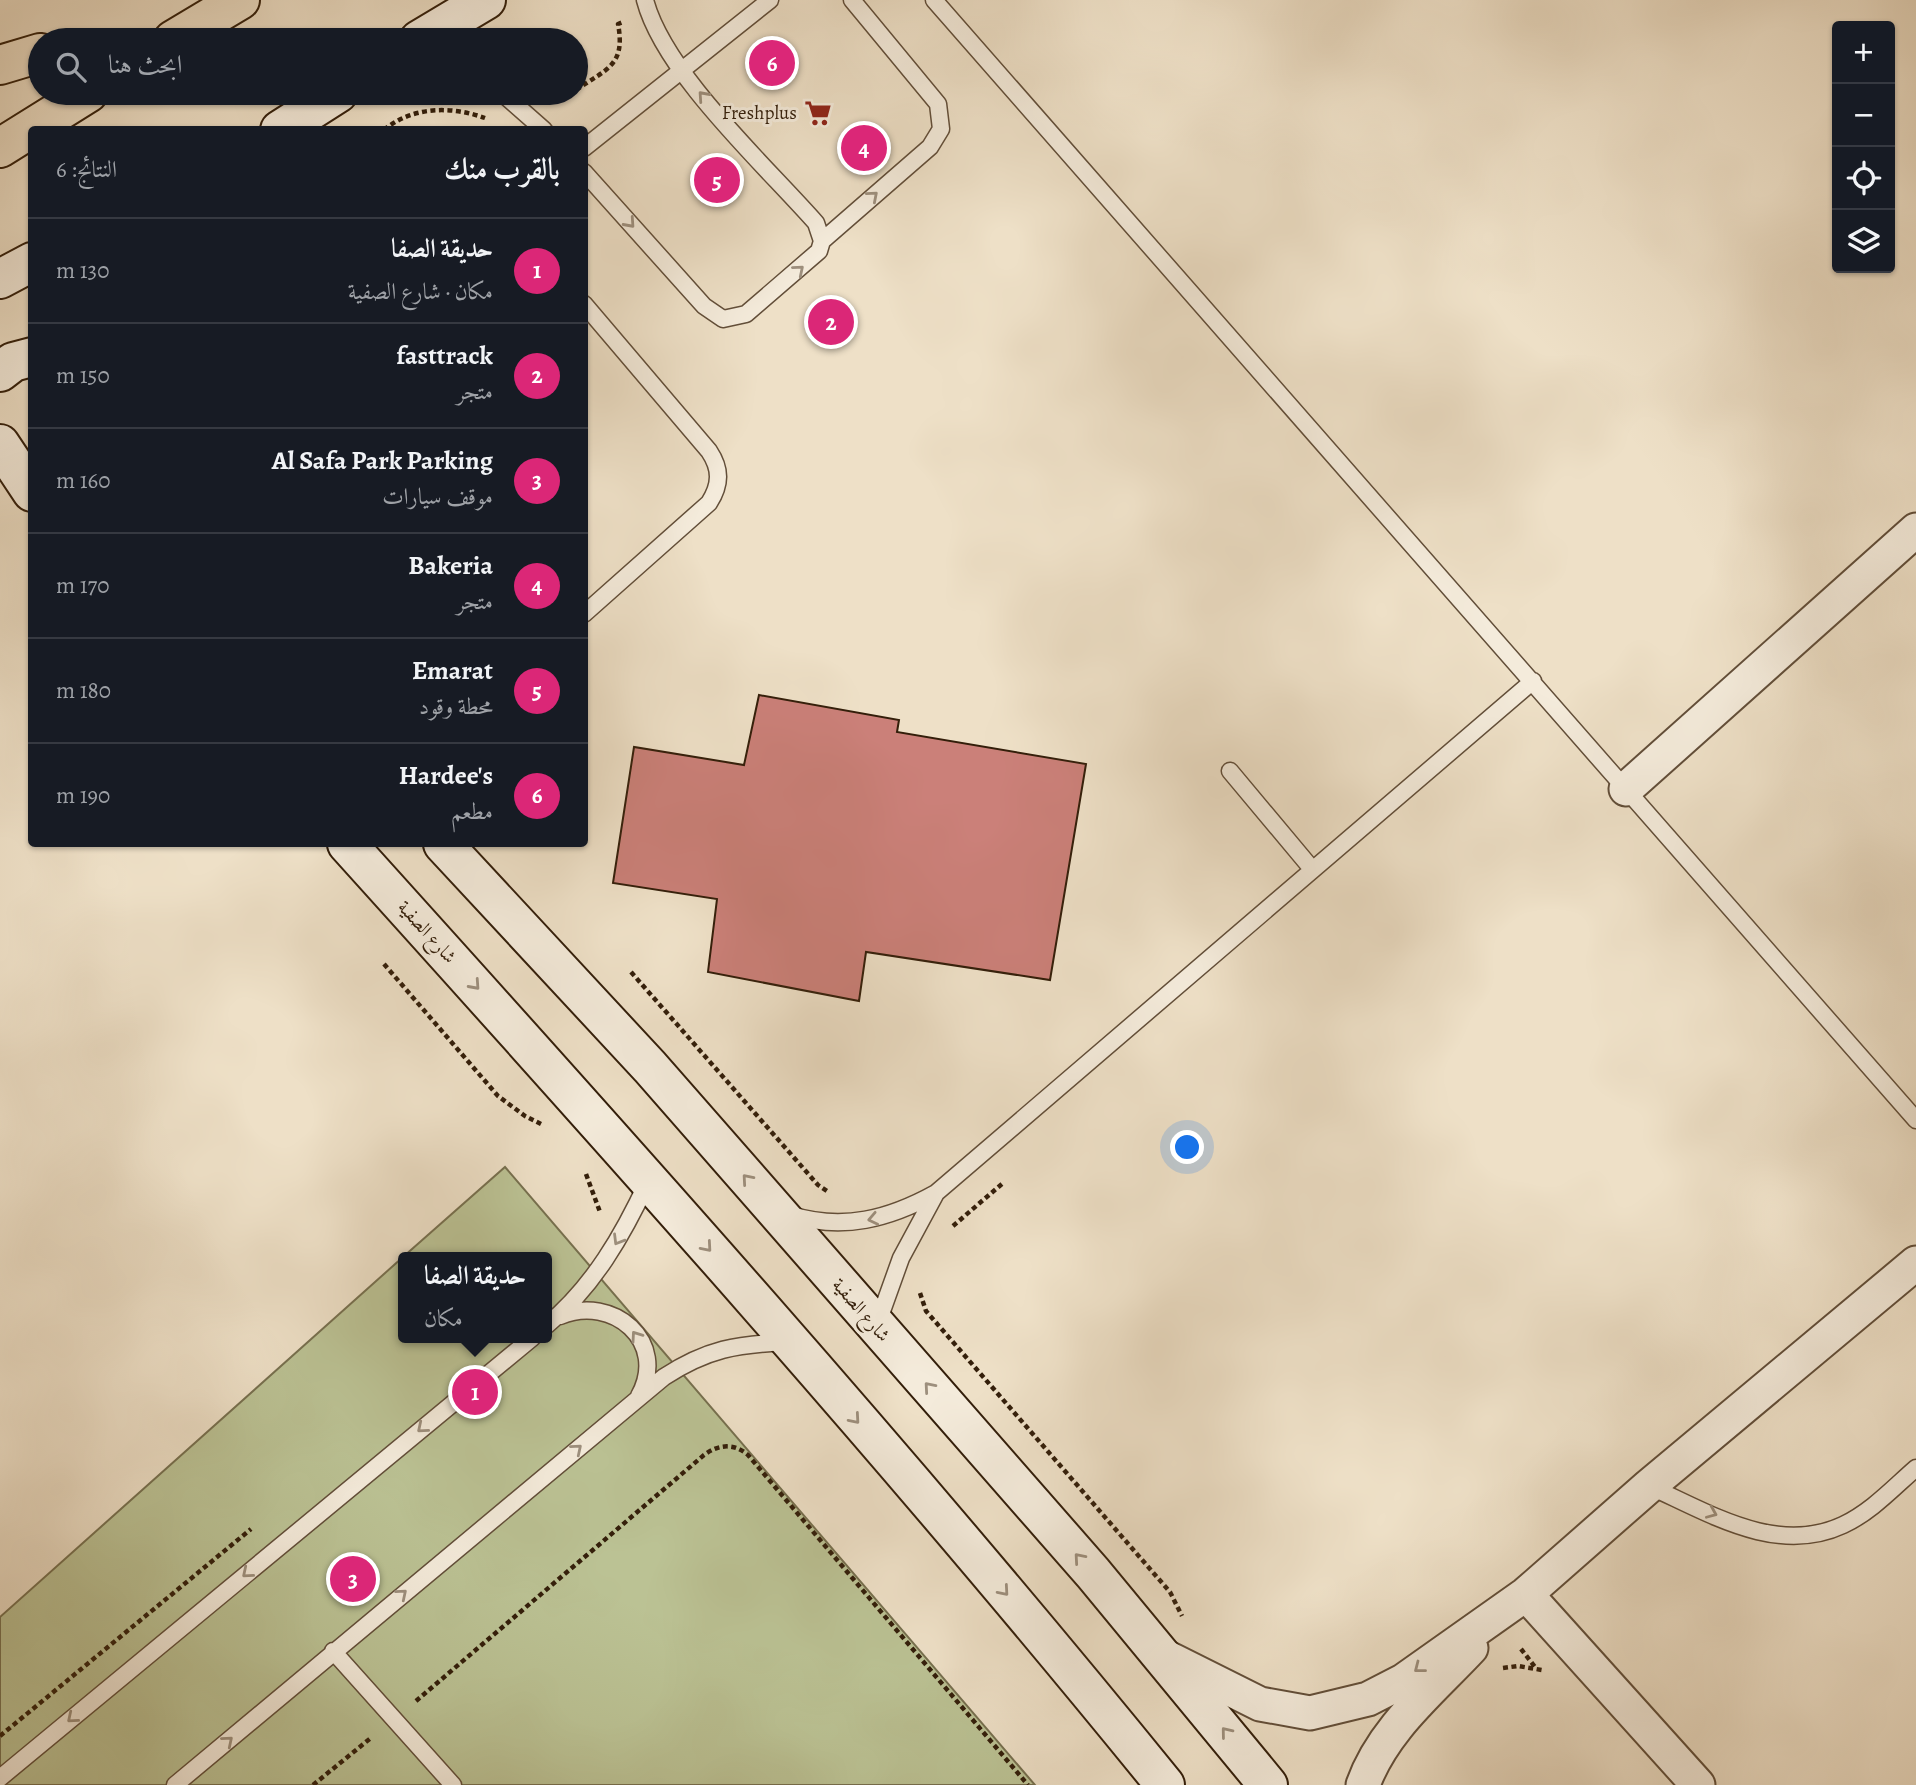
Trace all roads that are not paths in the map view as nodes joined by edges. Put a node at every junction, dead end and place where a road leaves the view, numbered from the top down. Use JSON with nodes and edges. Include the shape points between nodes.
{"nodes":[{"id":1,"x":240,"y":0,"type":"edge"},
{"id":2,"x":486,"y":0,"type":"edge"},
{"id":3,"x":771,"y":0,"type":"edge"},
{"id":4,"x":852,"y":0,"type":"edge"},
{"id":5,"x":934,"y":0,"type":"edge"},
{"id":6,"x":646,"y":4,"type":"edge"},
{"id":7,"x":193,"y":28,"type":"edge"},
{"id":8,"x":439,"y":28,"type":"edge"},
{"id":9,"x":28,"y":56,"type":"edge"},
{"id":10,"x":0,"y":65,"type":"edge"},
{"id":11,"x":681,"y":72,"type":"junction"},
{"id":12,"x":69,"y":105,"type":"edge"},
{"id":13,"x":322,"y":105,"type":"edge"},
{"id":14,"x":516,"y":105,"type":"edge"},
{"id":15,"x":35,"y":126,"type":"edge"},
{"id":16,"x":293,"y":126,"type":"edge"},
{"id":17,"x":539,"y":126,"type":"edge"},
{"id":18,"x":28,"y":130,"type":"edge"},
{"id":19,"x":588,"y":145,"type":"edge"},
{"id":20,"x":0,"y":148,"type":"edge"},
{"id":21,"x":588,"y":176,"type":"edge"},
{"id":22,"x":822,"y":241,"type":"junction"},
{"id":23,"x":28,"y":264,"type":"edge"},
{"id":24,"x":0,"y":279,"type":"edge"},
{"id":25,"x":588,"y":309,"type":"edge"},
{"id":26,"x":28,"y":357,"type":"edge"},
{"id":27,"x":0,"y":372,"type":"edge"},
{"id":28,"x":0,"y":444,"type":"edge"},
{"id":29,"x":0,"y":466,"type":"edge"},
{"id":30,"x":28,"y":488,"type":"edge"},
{"id":31,"x":28,"y":490,"type":"edge"},
{"id":32,"x":1916,"y":530,"type":"edge"},
{"id":33,"x":588,"y":610,"type":"edge"},
{"id":34,"x":1533,"y":681,"type":"junction"},
{"id":35,"x":1230,"y":771,"type":"dead end"},
{"id":36,"x":1626,"y":789,"type":"junction"},
{"id":37,"x":350,"y":847,"type":"edge"},
{"id":38,"x":446,"y":847,"type":"edge"},
{"id":39,"x":1312,"y":869,"type":"junction"},
{"id":40,"x":1916,"y":1120,"type":"edge"},
{"id":41,"x":649,"y":1179,"type":"junction"},
{"id":42,"x":936,"y":1193,"type":"junction"},
{"id":43,"x":774,"y":1210,"type":"junction"},
{"id":44,"x":1916,"y":1263,"type":"edge"},
{"id":45,"x":552,"y":1321,"type":"edge"},
{"id":46,"x":552,"y":1322,"type":"edge"},
{"id":47,"x":877,"y":1327,"type":"junction"},
{"id":48,"x":789,"y":1342,"type":"junction"},
{"id":49,"x":526,"y":1343,"type":"edge"},
{"id":50,"x":638,"y":1399,"type":"junction"},
{"id":51,"x":1916,"y":1468,"type":"edge"},
{"id":52,"x":1649,"y":1486,"type":"junction"},
{"id":53,"x":1526,"y":1594,"type":"junction"},
{"id":54,"x":1497,"y":1617,"type":"junction"},
{"id":55,"x":1173,"y":1642,"type":"junction"},
{"id":56,"x":333,"y":1651,"type":"junction"},
{"id":57,"x":0,"y":1778,"type":"edge"},
{"id":58,"x":176,"y":1785,"type":"edge"},
{"id":59,"x":453,"y":1785,"type":"edge"},
{"id":60,"x":1165,"y":1785,"type":"edge"},
{"id":61,"x":1268,"y":1785,"type":"edge"},
{"id":62,"x":1363,"y":1785,"type":"edge"},
{"id":63,"x":1698,"y":1785,"type":"edge"}],
"edges":[{"from":1,"to":7,"type":"highway"},
{"from":2,"to":8,"type":"main road"},
{"from":3,"to":11,"type":"lane"},
{"from":22,"to":4,"type":"lane","one_way":true,"via":[[930,147],[941,129],[938,104]]},
{"from":5,"to":34,"type":"lane"},
{"from":6,"to":11,"type":"lane"},
{"from":9,"to":10,"type":"highway"},
{"from":11,"to":19,"type":"lane"},
{"from":22,"to":11,"type":"lane","one_way":true,"via":[[816,223]]},
{"from":12,"to":15,"type":"highway"},
{"from":13,"to":16,"type":"main road"},
{"from":14,"to":17,"type":"lane"},
{"from":18,"to":20,"type":"highway"},
{"from":21,"to":22,"type":"lane","one_way":true,"via":[[704,306],[723,319],[746,314],[812,260]]},
{"from":23,"to":24,"type":"main road"},
{"from":25,"to":33,"type":"lane","via":[[709,451],[719,482],[709,503]]},
{"from":26,"to":27,"type":"main road"},
{"from":28,"to":30,"type":"main road"},
{"from":29,"to":31,"type":"main road"},
{"from":32,"to":36,"type":"street"},
{"from":34,"to":36,"type":"lane"},
{"from":34,"to":39,"type":"lane"},
{"from":35,"to":39,"type":"lane"},
{"from":36,"to":40,"type":"lane"},
{"from":37,"to":41,"type":"main road","name":"شارع الصفية","one_way":true},
{"from":43,"to":38,"type":"main road","name":"شارع الصفية","one_way":true,"via":[[650,1067]]},
{"from":39,"to":42,"type":"lane"},
{"from":41,"to":45,"type":"lane","one_way":true,"via":[[610,1254]]},
{"from":41,"to":48,"type":"main road","name":"شارع الصفية","one_way":true},
{"from":42,"to":43,"type":"lane","one_way":true,"via":[[874,1220],[807,1220]]},
{"from":42,"to":47,"type":"lane","via":[[901,1258]]},
{"from":43,"to":47,"type":"main road","name":"شارع الصفية"},
{"from":44,"to":52,"type":"street"},
{"from":50,"to":46,"type":"lane","one_way":true,"via":[[648,1381],[648,1361],[630,1326],[594,1310],[574,1311]]},
{"from":55,"to":47,"type":"main road","name":"شارع الصفية","one_way":true},
{"from":48,"to":50,"type":"lane","via":[[722,1348],[692,1359]]},
{"from":48,"to":60,"type":"main road","name":"شارع الصفية","one_way":true},
{"from":49,"to":57,"type":"lane","one_way":true},
{"from":56,"to":50,"type":"lane","one_way":true},
{"from":52,"to":51,"type":"lane","one_way":true,"via":[[1754,1531],[1800,1537],[1845,1524]]},
{"from":52,"to":53,"type":"street"},
{"from":53,"to":54,"type":"street"},
{"from":53,"to":63,"type":"street"},
{"from":54,"to":55,"type":"street","one_way":true,"via":[[1403,1681],[1368,1699],[1310,1713],[1261,1704]]},
{"from":54,"to":62,"type":"street","via":[[1405,1715],[1381,1747]]},
{"from":61,"to":55,"type":"main road","name":"شارع الصفية","one_way":true},
{"from":58,"to":56,"type":"lane","one_way":true},
{"from":56,"to":59,"type":"lane"}]}
